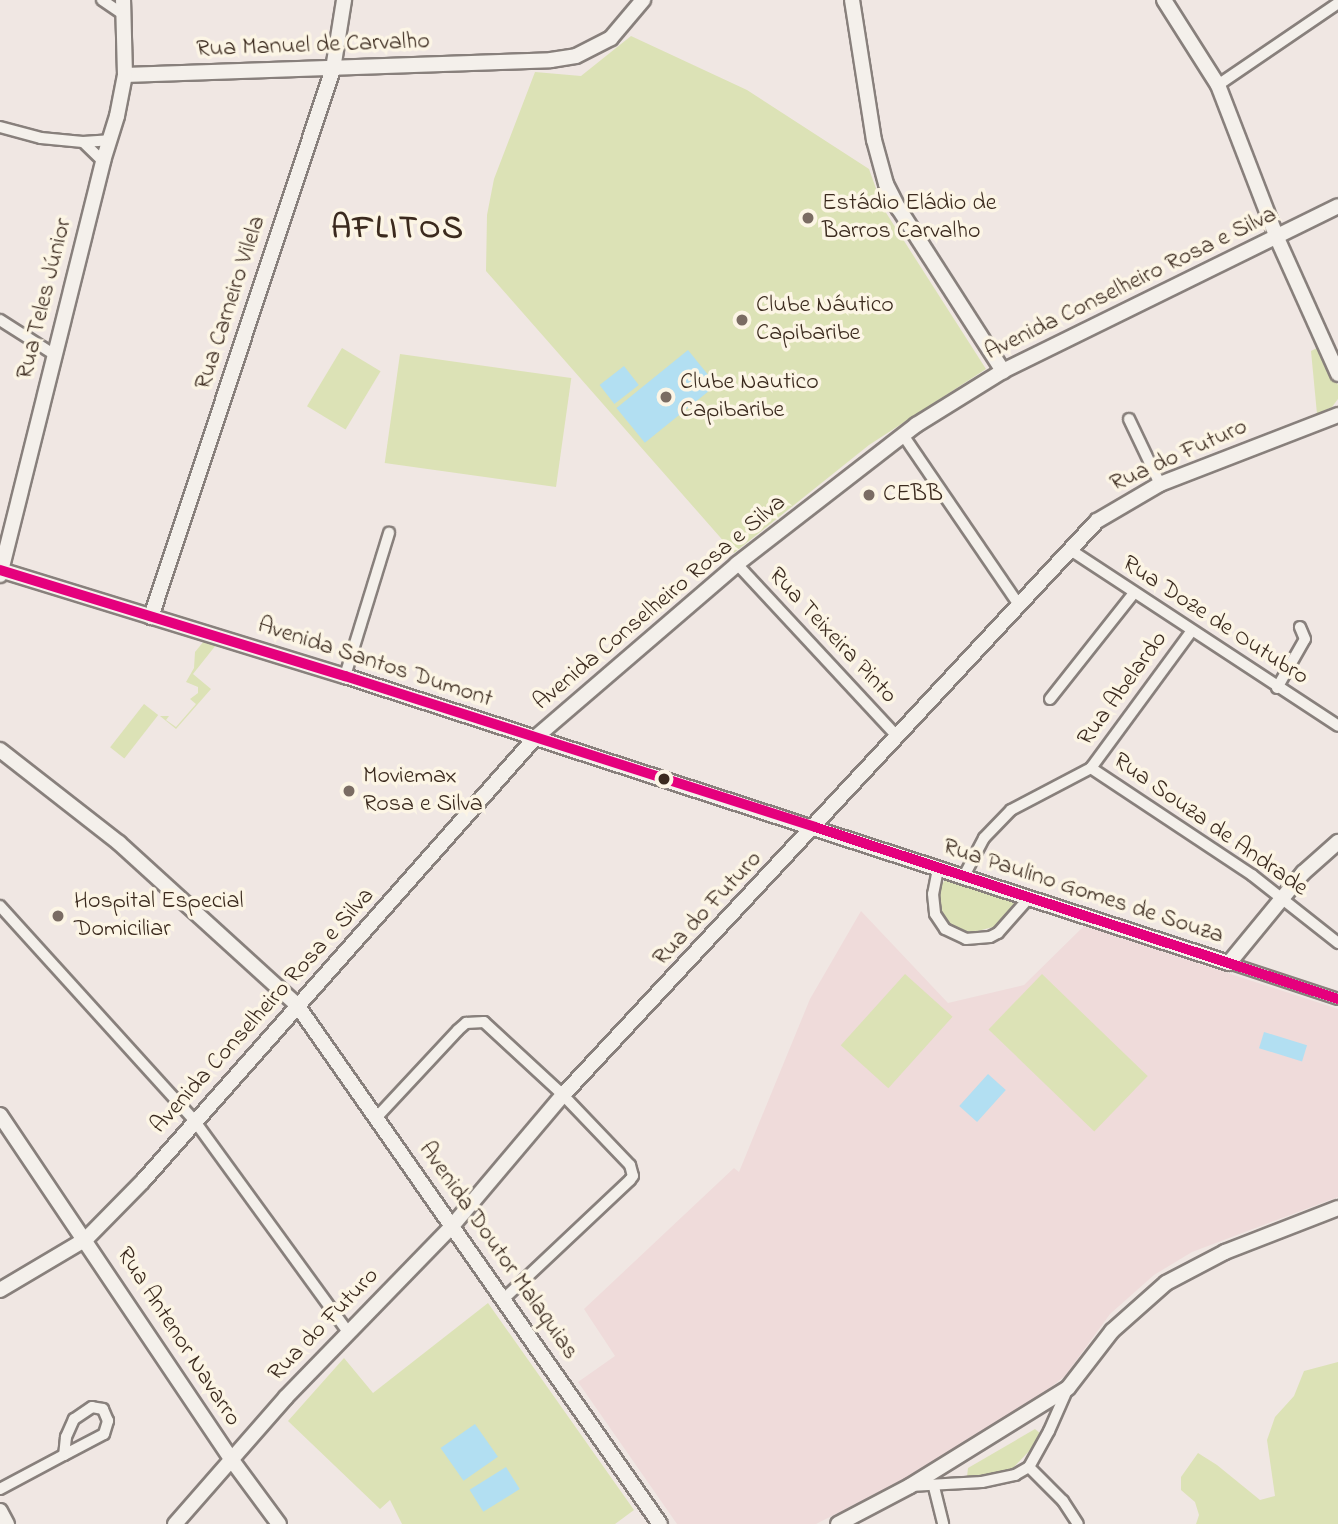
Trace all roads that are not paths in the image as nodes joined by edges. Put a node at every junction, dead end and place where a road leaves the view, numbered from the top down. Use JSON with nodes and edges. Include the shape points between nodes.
{"nodes":[{"id":1,"x":102,"y":0,"type":"edge"},
{"id":2,"x":344,"y":0,"type":"edge"},
{"id":3,"x":643,"y":0,"type":"edge"},
{"id":4,"x":852,"y":0,"type":"edge"},
{"id":5,"x":1164,"y":0,"type":"edge"},
{"id":6,"x":1338,"y":3,"type":"edge"},
{"id":7,"x":123,"y":7,"type":"edge"},
{"id":8,"x":333,"y":69,"type":"junction"},
{"id":9,"x":125,"y":75,"type":"junction"},
{"id":10,"x":1218,"y":85,"type":"junction"},
{"id":11,"x":0,"y":127,"type":"edge"},
{"id":12,"x":109,"y":140,"type":"junction"},
{"id":13,"x":83,"y":142,"type":"junction"},
{"id":14,"x":103,"y":161,"type":"junction"},
{"id":15,"x":1338,"y":206,"type":"edge"},
{"id":16,"x":1277,"y":238,"type":"junction"},
{"id":17,"x":0,"y":320,"type":"edge"},
{"id":18,"x":55,"y":355,"type":"junction"},
{"id":19,"x":1003,"y":371,"type":"junction"},
{"id":20,"x":1338,"y":374,"type":"edge"},
{"id":21,"x":1338,"y":415,"type":"edge"},
{"id":22,"x":1129,"y":419,"type":"dead end"},
{"id":23,"x":903,"y":435,"type":"junction"},
{"id":24,"x":1160,"y":484,"type":"junction"},
{"id":25,"x":389,"y":533,"type":"dead end"},
{"id":26,"x":1069,"y":549,"type":"junction"},
{"id":27,"x":737,"y":564,"type":"junction"},
{"id":28,"x":0,"y":572,"type":"edge"},
{"id":29,"x":1134,"y":593,"type":"junction"},
{"id":30,"x":1020,"y":605,"type":"junction"},
{"id":31,"x":151,"y":617,"type":"junction"},
{"id":32,"x":1300,"y":627,"type":"dead end"},
{"id":33,"x":1191,"y":632,"type":"junction"},
{"id":34,"x":345,"y":676,"type":"junction"},
{"id":35,"x":1277,"y":688,"type":"junction"},
{"id":36,"x":1050,"y":699,"type":"dead end"},
{"id":37,"x":1338,"y":726,"type":"edge"},
{"id":38,"x":897,"y":736,"type":"junction"},
{"id":39,"x":535,"y":738,"type":"junction"},
{"id":40,"x":0,"y":750,"type":"edge"},
{"id":41,"x":1091,"y":768,"type":"junction"},
{"id":42,"x":815,"y":827,"type":"junction"},
{"id":43,"x":1338,"y":842,"type":"edge"},
{"id":44,"x":939,"y":869,"type":"junction"},
{"id":45,"x":964,"y":877,"type":"junction"},
{"id":46,"x":1029,"y":898,"type":"junction"},
{"id":47,"x":1281,"y":899,"type":"junction"},
{"id":48,"x":0,"y":906,"type":"edge"},
{"id":49,"x":1338,"y":943,"type":"edge"},
{"id":50,"x":1229,"y":963,"type":"junction"},
{"id":51,"x":1338,"y":999,"type":"edge"},
{"id":52,"x":297,"y":1005,"type":"junction"},
{"id":53,"x":563,"y":1096,"type":"junction"},
{"id":54,"x":0,"y":1115,"type":"edge"},
{"id":55,"x":376,"y":1118,"type":"junction"},
{"id":56,"x":194,"y":1120,"type":"junction"},
{"id":57,"x":1338,"y":1208,"type":"edge"},
{"id":58,"x":453,"y":1225,"type":"junction"},
{"id":59,"x":86,"y":1239,"type":"junction"},
{"id":60,"x":0,"y":1290,"type":"edge"},
{"id":61,"x":505,"y":1298,"type":"junction"},
{"id":62,"x":348,"y":1332,"type":"junction"},
{"id":63,"x":1068,"y":1388,"type":"junction"},
{"id":64,"x":64,"y":1455,"type":"junction"},
{"id":65,"x":231,"y":1459,"type":"junction"},
{"id":66,"x":1029,"y":1467,"type":"junction"},
{"id":67,"x":911,"y":1486,"type":"junction"},
{"id":68,"x":934,"y":1487,"type":"junction"},
{"id":69,"x":0,"y":1489,"type":"edge"},
{"id":70,"x":0,"y":1511,"type":"edge"},
{"id":71,"x":7,"y":1524,"type":"edge"},
{"id":72,"x":176,"y":1524,"type":"edge"},
{"id":73,"x":279,"y":1524,"type":"edge"},
{"id":74,"x":660,"y":1524,"type":"edge"},
{"id":75,"x":838,"y":1524,"type":"edge"},
{"id":76,"x":943,"y":1524,"type":"edge"},
{"id":77,"x":1078,"y":1524,"type":"edge"}],
"edges":[{"from":1,"to":7,"type":"street"},
{"from":2,"to":8,"type":"street","name":"Rua Carneiro Vilela"},
{"from":3,"to":8,"type":"street","name":"Rua Manuel de Carvalho","via":[[625,24],[576,56]]},
{"from":4,"to":19,"type":"street","via":[[874,140],[887,184]]},
{"from":5,"to":10,"type":"street"},
{"from":6,"to":10,"type":"street"},
{"from":7,"to":9,"type":"street","name":"Rua Teles Júnior"},
{"from":8,"to":9,"type":"street","name":"Rua Manuel de Carvalho"},
{"from":8,"to":31,"type":"street","name":"Rua Carneiro Vilela"},
{"from":9,"to":12,"type":"street","name":"Rua Teles Júnior"},
{"from":10,"to":16,"type":"street"},
{"from":11,"to":13,"type":"street","via":[[41,138]]},
{"from":12,"to":13,"type":"street"},
{"from":12,"to":14,"type":"street","name":"Rua Teles Júnior"},
{"from":13,"to":14,"type":"street"},
{"from":14,"to":18,"type":"street","name":"Rua Teles Júnior"},
{"from":15,"to":16,"type":"street","name":"Avenida Conselheiro Rosa e Silva"},
{"from":16,"to":19,"type":"street","name":"Avenida Conselheiro Rosa e Silva"},
{"from":16,"to":20,"type":"street"},
{"from":17,"to":18,"type":"street"},
{"from":18,"to":28,"type":"street","name":"Rua Teles Júnior"},
{"from":19,"to":23,"type":"street","name":"Avenida Conselheiro Rosa e Silva"},
{"from":21,"to":24,"type":"street","name":"Rua do Futuro"},
{"from":22,"to":24,"type":"street"},
{"from":23,"to":27,"type":"street","name":"Avenida Conselheiro Rosa e Silva"},
{"from":23,"to":30,"type":"street"},
{"from":24,"to":26,"type":"street","name":"Rua do Futuro","via":[[1110,511]]},
{"from":25,"to":34,"type":"street"},
{"from":26,"to":29,"type":"street","name":"Rua Doze de Outubro"},
{"from":26,"to":30,"type":"street","name":"Rua do Futuro"},
{"from":27,"to":38,"type":"street","name":"Rua Teixeira Pinto"},
{"from":27,"to":39,"type":"street","name":"Avenida Conselheiro Rosa e Silva"},
{"from":28,"to":31,"type":"street","name":"Avenida Santos Dumont"},
{"from":29,"to":33,"type":"street","name":"Rua Doze de Outubro"},
{"from":29,"to":36,"type":"street"},
{"from":30,"to":38,"type":"street","name":"Rua do Futuro"},
{"from":31,"to":34,"type":"street","name":"Avenida Santos Dumont"},
{"from":32,"to":35,"type":"street","via":[[1305,639]]},
{"from":33,"to":35,"type":"street","name":"Rua Doze de Outubro"},
{"from":33,"to":41,"type":"street","name":"Rua Abelardo"},
{"from":34,"to":39,"type":"street","name":"Avenida Santos Dumont"},
{"from":35,"to":37,"type":"street","name":"Rua Doze de Outubro"},
{"from":38,"to":42,"type":"street","name":"Rua do Futuro"},
{"from":39,"to":42,"type":"street","name":"Avenida Santos Dumont"},
{"from":39,"to":52,"type":"street","name":"Avenida Conselheiro Rosa e Silva"},
{"from":40,"to":52,"type":"street","name":"Avenida Doutor Malaquias","via":[[118,843]]},
{"from":41,"to":45,"type":"street","name":"Rua Abelardo","via":[[1011,810],[984,838]]},
{"from":41,"to":47,"type":"street","name":"Rua Souza de Andrade"},
{"from":42,"to":44,"type":"street","name":"Rua Paulino Gomes de Souza"},
{"from":42,"to":53,"type":"street","name":"Rua do Futuro"},
{"from":43,"to":47,"type":"street","via":[[1327,848]]},
{"from":44,"to":45,"type":"street","name":"Rua Paulino Gomes de Souza"},
{"from":44,"to":46,"type":"street","via":[[933,894],[935,914],[945,929],[966,939],[998,933]]},
{"from":45,"to":46,"type":"street","name":"Rua Paulino Gomes de Souza"},
{"from":46,"to":50,"type":"street","name":"Rua Paulino Gomes de Souza"},
{"from":47,"to":49,"type":"street","name":"Rua Souza de Andrade"},
{"from":47,"to":50,"type":"street"},
{"from":48,"to":56,"type":"street"},
{"from":50,"to":51,"type":"street","name":"Rua Paulino Gomes de Souza"},
{"from":52,"to":55,"type":"street","name":"Avenida Doutor Malaquias"},
{"from":52,"to":56,"type":"street","name":"Avenida Conselheiro Rosa e Silva"},
{"from":53,"to":55,"type":"street","via":[[491,1026],[475,1021],[458,1030]]},
{"from":53,"to":58,"type":"street","name":"Rua do Futuro"},
{"from":53,"to":61,"type":"street","via":[[630,1165],[633,1176]]},
{"from":54,"to":59,"type":"street","name":"Rua Antenor Navarro"},
{"from":55,"to":58,"type":"street","name":"Avenida Doutor Malaquias"},
{"from":56,"to":59,"type":"street","name":"Avenida Conselheiro Rosa e Silva"},
{"from":56,"to":62,"type":"street"},
{"from":57,"to":63,"type":"street","via":[[1225,1251],[1166,1283],[1112,1331]]},
{"from":58,"to":61,"type":"street","name":"Avenida Doutor Malaquias"},
{"from":58,"to":62,"type":"street","name":"Rua do Futuro"},
{"from":59,"to":60,"type":"street","name":"Avenida Conselheiro Rosa e Silva"},
{"from":59,"to":65,"type":"street","name":"Rua Antenor Navarro"},
{"from":61,"to":74,"type":"street","name":"Avenida Doutor Malaquias"},
{"from":62,"to":65,"type":"street","name":"Rua do Futuro"},
{"from":63,"to":66,"type":"street"},
{"from":63,"to":67,"type":"street"},
{"from":64,"to":64,"type":"street","via":[[104,1434],[108,1421],[103,1409],[92,1407],[74,1419]]},
{"from":64,"to":69,"type":"street"},
{"from":65,"to":72,"type":"street","name":"Rua do Futuro"},
{"from":65,"to":73,"type":"street","name":"Rua Antenor Navarro"},
{"from":66,"to":68,"type":"street","via":[[1001,1479]]},
{"from":66,"to":77,"type":"street","via":[[1063,1501]]},
{"from":67,"to":68,"type":"street"},
{"from":67,"to":75,"type":"street"},
{"from":68,"to":76,"type":"street"},
{"from":70,"to":71,"type":"street"}]}
